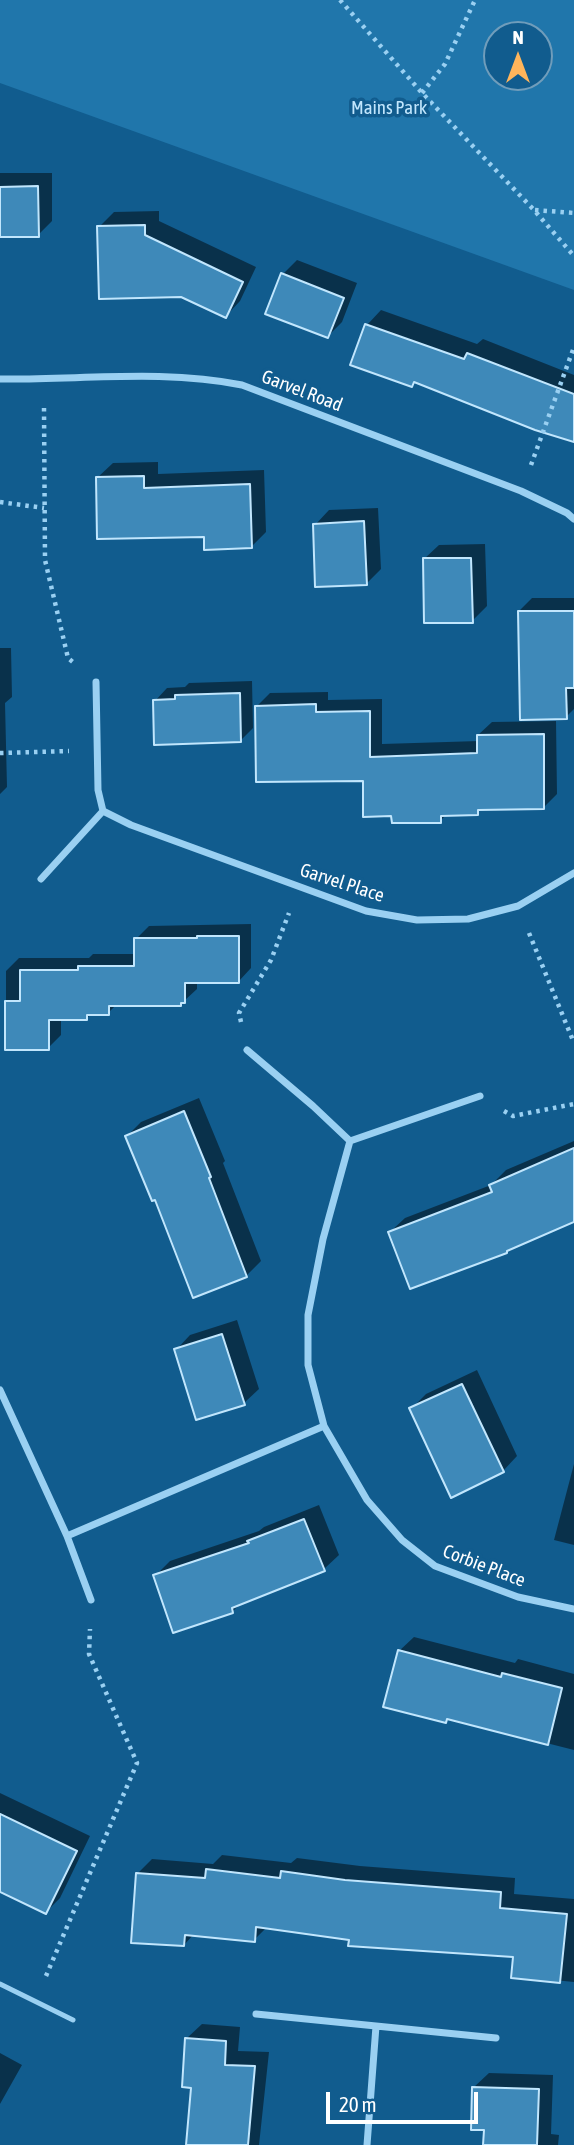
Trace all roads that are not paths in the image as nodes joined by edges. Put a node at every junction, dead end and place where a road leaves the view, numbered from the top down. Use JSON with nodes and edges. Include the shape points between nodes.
{"nodes":[{"id":1,"x":0,"y":379,"type":"edge"},
{"id":2,"x":574,"y":519,"type":"edge"},
{"id":3,"x":96,"y":682,"type":"road end"},
{"id":4,"x":103,"y":811,"type":"junction"},
{"id":5,"x":574,"y":873,"type":"edge"},
{"id":6,"x":41,"y":879,"type":"dead end"},
{"id":7,"x":247,"y":1049,"type":"road end"},
{"id":8,"x":480,"y":1096,"type":"road end"},
{"id":9,"x":350,"y":1142,"type":"junction"},
{"id":10,"x":0,"y":1390,"type":"edge"},
{"id":11,"x":324,"y":1426,"type":"junction"},
{"id":12,"x":67,"y":1536,"type":"junction"},
{"id":13,"x":91,"y":1600,"type":"road end"},
{"id":14,"x":574,"y":1609,"type":"edge"},
{"id":15,"x":0,"y":1984,"type":"edge"},
{"id":16,"x":256,"y":2014,"type":"dead end"},
{"id":17,"x":73,"y":2020,"type":"dead end"},
{"id":18,"x":376,"y":2026,"type":"junction"},
{"id":19,"x":496,"y":2038,"type":"dead end"},
{"id":20,"x":367,"y":2145,"type":"edge"}],
"edges":[{"from":1,"to":2,"type":"street","name":"Garvel Road","via":[[174,376],[242,386],[521,491]]},
{"from":3,"to":4,"type":"street","via":[[98,790]]},
{"from":4,"to":5,"type":"street","name":"Garvel Place","via":[[366,911],[418,920],[468,919],[518,906]]},
{"from":4,"to":6,"type":"street"},
{"from":7,"to":9,"type":"street"},
{"from":8,"to":9,"type":"street"},
{"from":9,"to":11,"type":"street","name":"Corbie Place","via":[[308,1315],[308,1365]]},
{"from":10,"to":12,"type":"street"},
{"from":11,"to":12,"type":"street"},
{"from":11,"to":14,"type":"street","name":"Corbie Place","via":[[367,1500],[402,1540],[435,1566],[518,1597]]},
{"from":12,"to":13,"type":"street"},
{"from":15,"to":17,"type":"lane"},
{"from":16,"to":18,"type":"street"},
{"from":18,"to":19,"type":"street"},
{"from":18,"to":20,"type":"street"}]}
